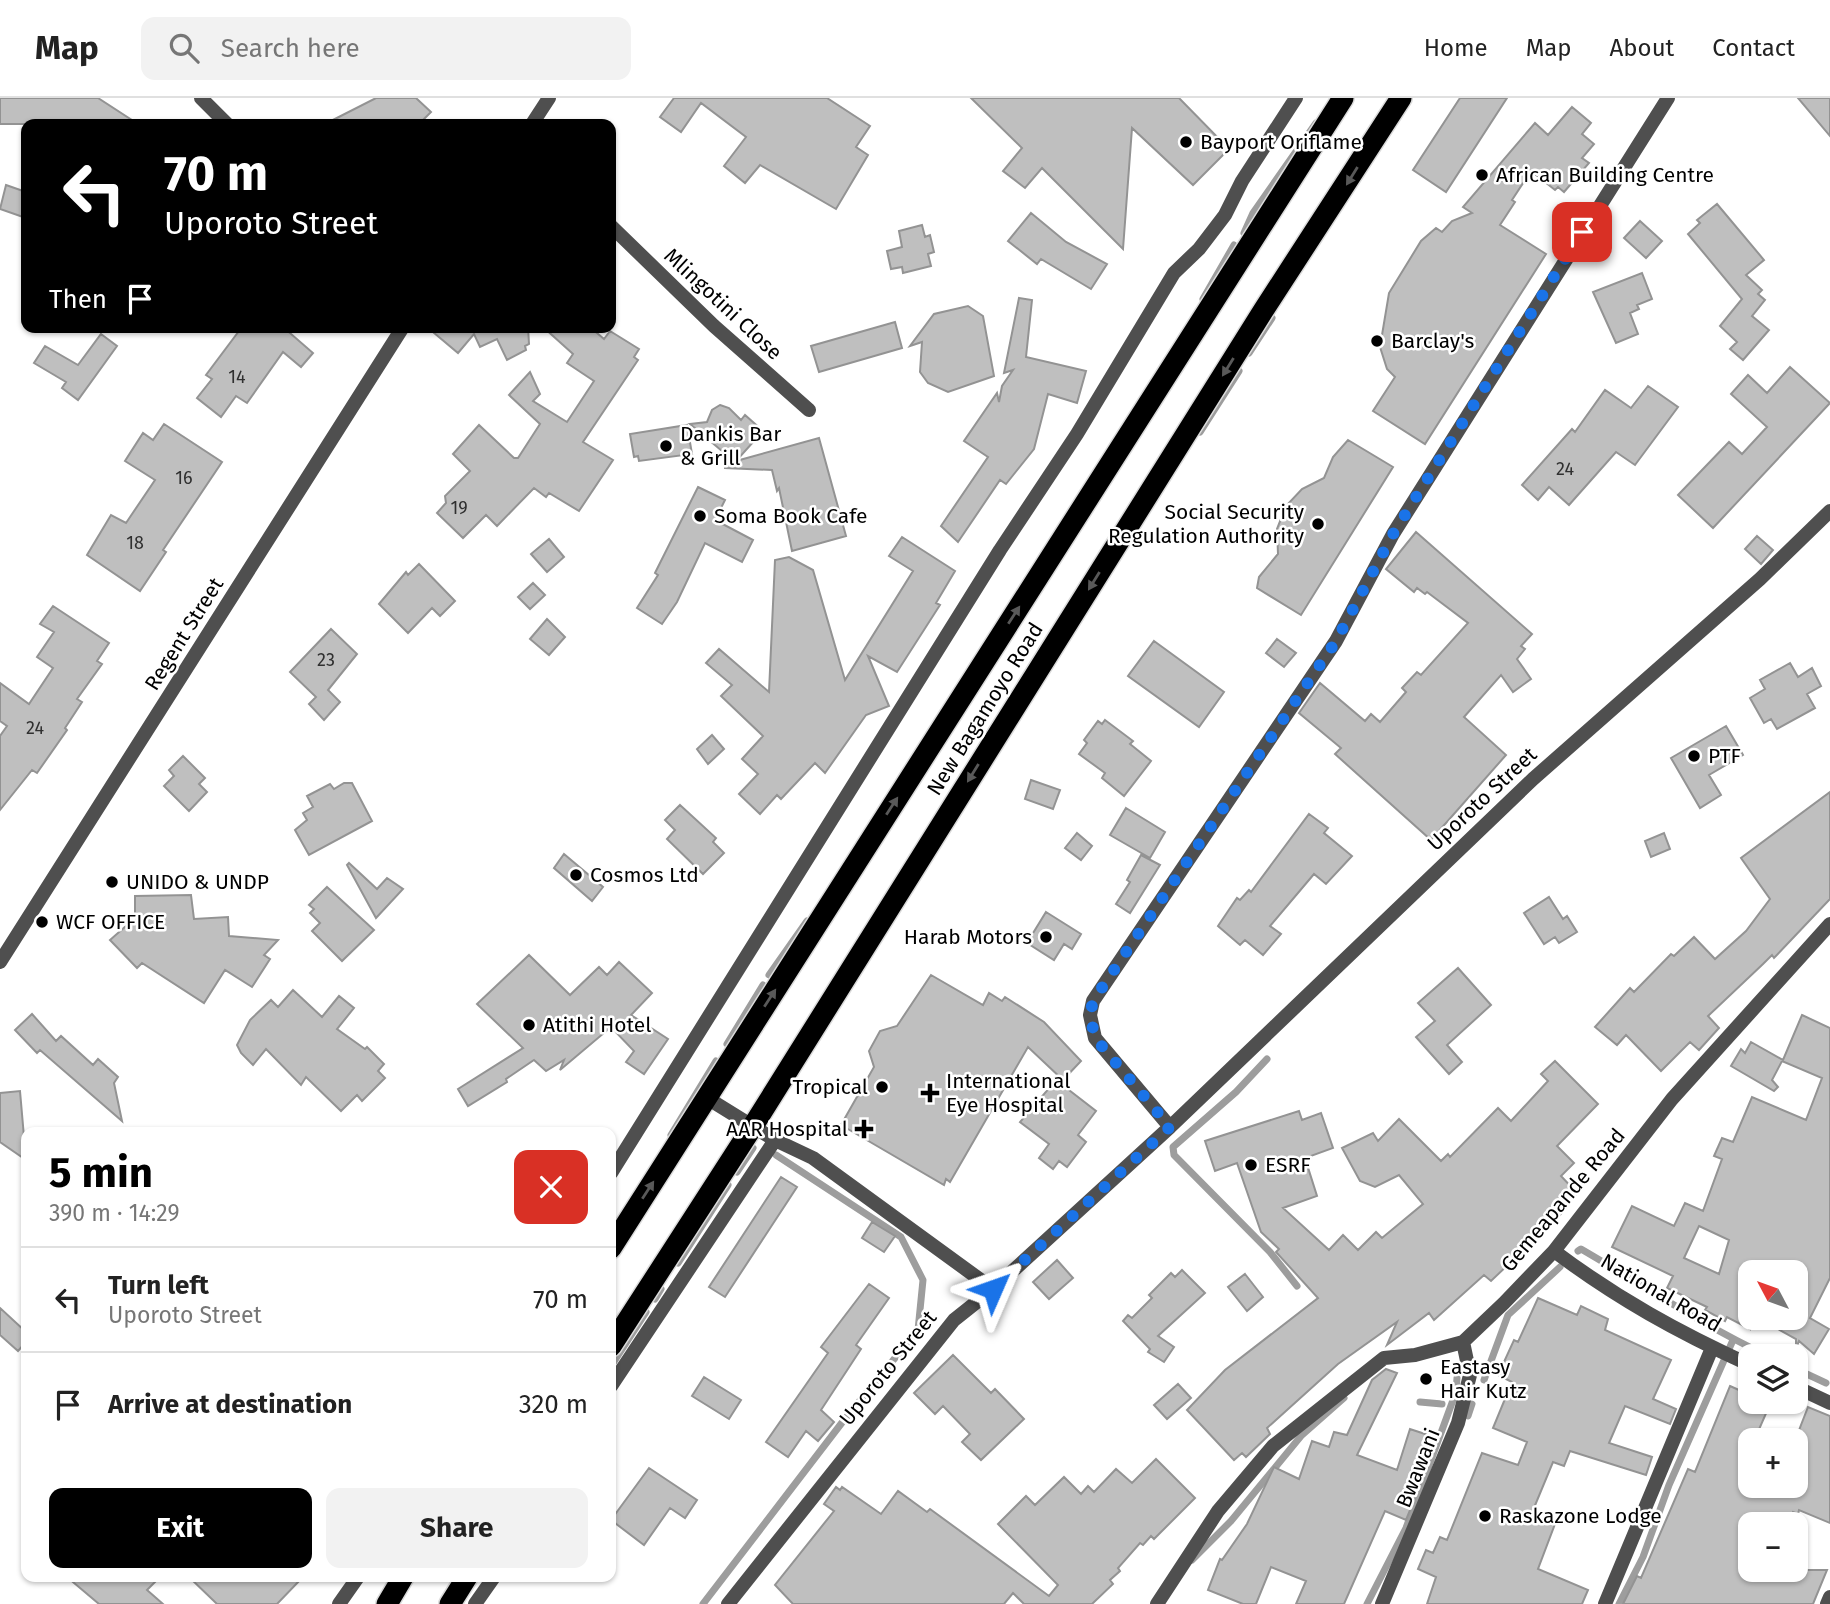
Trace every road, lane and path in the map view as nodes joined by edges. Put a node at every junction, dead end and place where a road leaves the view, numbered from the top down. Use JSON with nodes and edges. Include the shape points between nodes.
{"nodes":[{"id":1,"x":201,"y":98,"type":"edge"},
{"id":2,"x":549,"y":98,"type":"edge"},
{"id":3,"x":1296,"y":98,"type":"edge"},
{"id":4,"x":1343,"y":98,"type":"edge"},
{"id":5,"x":1402,"y":98,"type":"edge"},
{"id":6,"x":1668,"y":98,"type":"edge"},
{"id":7,"x":222,"y":119,"type":"edge"},
{"id":8,"x":535,"y":119,"type":"edge"},
{"id":9,"x":616,"y":231,"type":"edge"},
{"id":10,"x":399,"y":333,"type":"edge"},
{"id":11,"x":809,"y":410,"type":"dead end"},
{"id":12,"x":1830,"y":511,"type":"edge"},
{"id":13,"x":1830,"y":924,"type":"edge"},
{"id":14,"x":0,"y":962,"type":"edge"},
{"id":15,"x":707,"y":1098,"type":"junction"},
{"id":16,"x":753,"y":1126,"type":"junction"},
{"id":17,"x":1170,"y":1127,"type":"junction"},
{"id":18,"x":775,"y":1140,"type":"junction"},
{"id":19,"x":616,"y":1165,"type":"edge"},
{"id":20,"x":616,"y":1240,"type":"edge"},
{"id":21,"x":1554,"y":1251,"type":"junction"},
{"id":22,"x":993,"y":1289,"type":"junction"},
{"id":23,"x":616,"y":1338,"type":"edge"},
{"id":24,"x":1463,"y":1342,"type":"junction"},
{"id":25,"x":1712,"y":1348,"type":"junction"},
{"id":26,"x":1738,"y":1360,"type":"edge"},
{"id":27,"x":616,"y":1378,"type":"edge"},
{"id":28,"x":1808,"y":1392,"type":"edge"},
{"id":29,"x":1829,"y":1400,"type":"edge"},
{"id":30,"x":354,"y":1582,"type":"edge"},
{"id":31,"x":401,"y":1582,"type":"edge"},
{"id":32,"x":464,"y":1582,"type":"edge"},
{"id":33,"x":490,"y":1582,"type":"edge"},
{"id":34,"x":1830,"y":1597,"type":"edge"},
{"id":35,"x":339,"y":1604,"type":"edge"},
{"id":36,"x":387,"y":1604,"type":"edge"},
{"id":37,"x":450,"y":1604,"type":"edge"},
{"id":38,"x":475,"y":1604,"type":"edge"},
{"id":39,"x":728,"y":1604,"type":"edge"},
{"id":40,"x":1157,"y":1604,"type":"edge"},
{"id":41,"x":1382,"y":1604,"type":"edge"},
{"id":42,"x":1605,"y":1604,"type":"edge"},
{"id":43,"x":1827,"y":1604,"type":"edge"}],
"edges":[{"from":1,"to":7,"type":"street"},
{"from":2,"to":8,"type":"street"},
{"from":3,"to":19,"type":"street","via":[[1225,215],[1174,273]]},
{"from":15,"to":4,"type":"highway","name":"New Bagamoyo Road","one_way":true},
{"from":5,"to":16,"type":"highway","name":"New Bagamoyo Road","one_way":true,"via":[[1263,311]]},
{"from":6,"to":17,"type":"street","via":[[1393,534],[1336,641],[1093,1001],[1090,1015],[1095,1038]]},
{"from":9,"to":11,"type":"street","name":"Mlingotini Close"},
{"from":10,"to":14,"type":"street","name":"Regent Street"},
{"from":12,"to":17,"type":"street","name":"Uporoto Street","via":[[1760,579],[1533,779]]},
{"from":13,"to":21,"type":"street","name":"Gemeapande Road","via":[[1672,1099]]},
{"from":15,"to":16,"type":"street"},
{"from":20,"to":15,"type":"highway","name":"New Bagamoyo Road","one_way":true},
{"from":16,"to":18,"type":"street"},
{"from":16,"to":23,"type":"highway","name":"New Bagamoyo Road"},
{"from":17,"to":22,"type":"street","name":"Uporoto Street"},
{"from":18,"to":22,"type":"street","via":[[813,1158]]},
{"from":18,"to":27,"type":"street"},
{"from":21,"to":24,"type":"street","name":"Gemeapande Road"},
{"from":21,"to":25,"type":"street","name":"National Road","via":[[1628,1304]]},
{"from":22,"to":39,"type":"street","name":"Uporoto Street","via":[[954,1320],[909,1373]]},
{"from":24,"to":40,"type":"street","name":"Gemeapande Road","via":[[1384,1358],[1273,1446],[1218,1511]]},
{"from":24,"to":41,"type":"street","name":"Bwawani","via":[[1470,1375],[1458,1423]]},
{"from":25,"to":26,"type":"street","name":"National Road"},
{"from":25,"to":42,"type":"street"},
{"from":28,"to":29,"type":"street"},
{"from":30,"to":35,"type":"street"},
{"from":31,"to":36,"type":"highway"},
{"from":32,"to":37,"type":"highway"},
{"from":33,"to":38,"type":"street"},
{"from":34,"to":43,"type":"street"}]}
